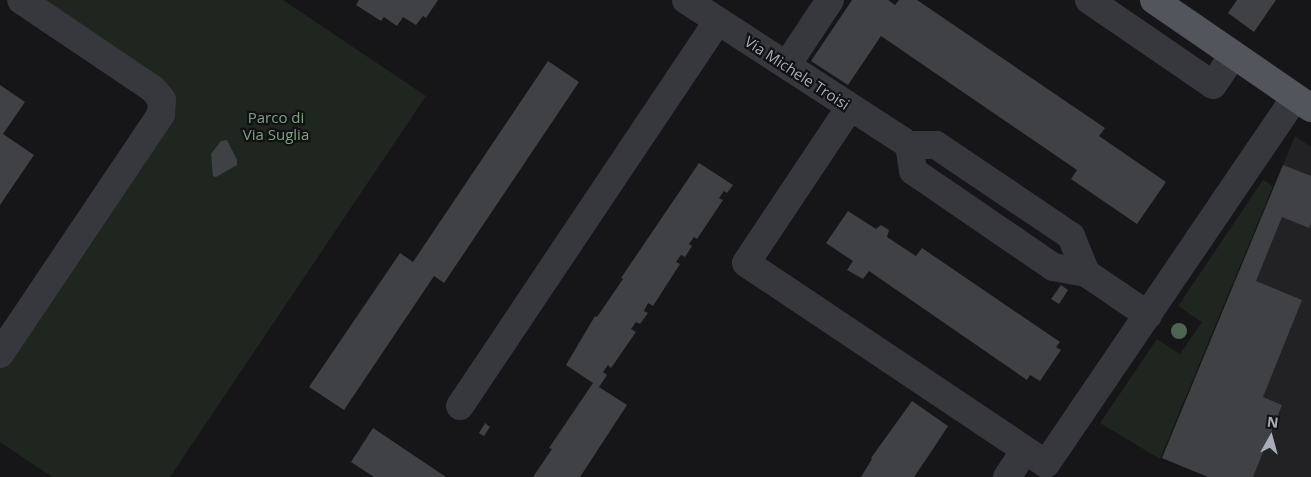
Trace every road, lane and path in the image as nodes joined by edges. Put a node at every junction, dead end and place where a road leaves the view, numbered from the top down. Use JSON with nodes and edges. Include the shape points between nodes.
{"nodes":[{"id":1,"x":21,"y":0,"type":"edge"},
{"id":2,"x":686,"y":0,"type":"edge"},
{"id":3,"x":830,"y":0,"type":"edge"},
{"id":4,"x":1089,"y":0,"type":"edge"},
{"id":5,"x":1159,"y":1,"type":"edge"},
{"id":6,"x":718,"y":21,"type":"junction"},
{"id":7,"x":1233,"y":55,"type":"junction"},
{"id":8,"x":787,"y":64,"type":"junction"},
{"id":9,"x":1303,"y":103,"type":"edge"},
{"id":10,"x":850,"y":107,"type":"junction"},
{"id":11,"x":1148,"y":314,"type":"junction"},
{"id":12,"x":0,"y":354,"type":"edge"},
{"id":13,"x":460,"y":406,"type":"dead end"},
{"id":14,"x":1025,"y":450,"type":"junction"},
{"id":15,"x":1006,"y":477,"type":"edge"}],
"edges":[{"from":1,"to":12,"type":"street","via":[[153,88],[162,100],[162,114]]},
{"from":2,"to":6,"type":"street","name":"Via Michele Troisi"},
{"from":3,"to":8,"type":"street"},
{"from":4,"to":7,"type":"street","via":[[1213,85]]},
{"from":5,"to":7,"type":"main road"},
{"from":6,"to":8,"type":"street","name":"Via Michele Troisi"},
{"from":6,"to":13,"type":"street"},
{"from":7,"to":9,"type":"main road"},
{"from":8,"to":10,"type":"street","name":"Via Michele Troisi"},
{"from":9,"to":11,"type":"street"},
{"from":10,"to":11,"type":"street","name":"Via Michele Troisi","via":[[909,145],[936,145],[1071,236],[1086,273]]},
{"from":10,"to":14,"type":"street","via":[[746,263]]},
{"from":11,"to":14,"type":"street","via":[[1046,464]]},
{"from":14,"to":15,"type":"street"}]}
